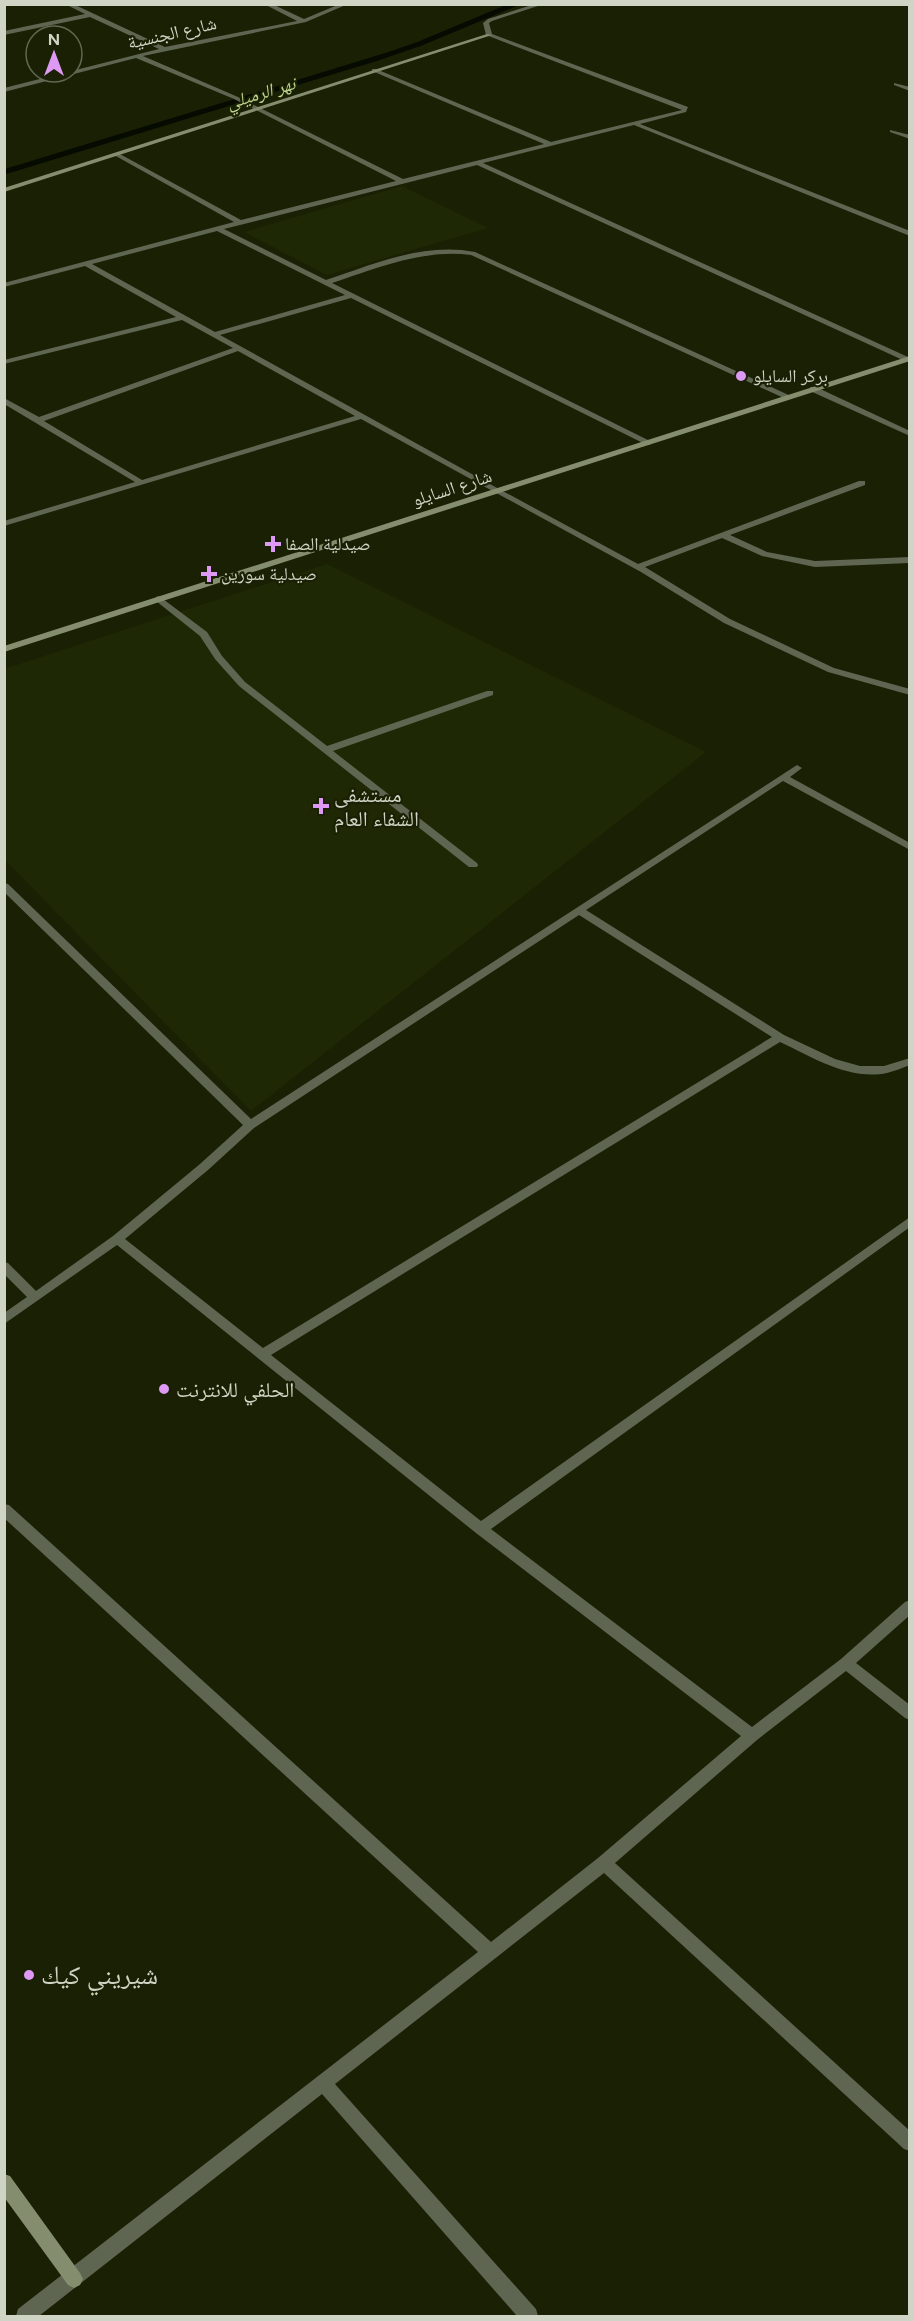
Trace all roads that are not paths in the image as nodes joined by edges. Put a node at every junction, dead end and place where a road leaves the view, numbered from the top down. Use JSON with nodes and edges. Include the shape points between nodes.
{"nodes":[{"id":1,"x":67,"y":4,"type":"edge"},
{"id":2,"x":266,"y":4,"type":"edge"},
{"id":3,"x":346,"y":4,"type":"edge"},
{"id":4,"x":542,"y":4,"type":"edge"},
{"id":5,"x":89,"y":15,"type":"junction"},
{"id":6,"x":304,"y":21,"type":"junction"},
{"id":7,"x":4,"y":33,"type":"edge"},
{"id":8,"x":489,"y":35,"type":"junction"},
{"id":9,"x":164,"y":49,"type":"junction"},
{"id":10,"x":137,"y":56,"type":"junction"},
{"id":11,"x":374,"y":70,"type":"junction"},
{"id":12,"x":896,"y":84,"type":"dead end"},
{"id":13,"x":909,"y":89,"type":"edge"},
{"id":14,"x":4,"y":90,"type":"edge"},
{"id":15,"x":254,"y":107,"type":"junction"},
{"id":16,"x":633,"y":123,"type":"junction"},
{"id":17,"x":892,"y":131,"type":"dead end"},
{"id":18,"x":909,"y":137,"type":"edge"},
{"id":19,"x":549,"y":144,"type":"junction"},
{"id":20,"x":116,"y":154,"type":"junction"},
{"id":21,"x":476,"y":162,"type":"junction"},
{"id":22,"x":402,"y":181,"type":"junction"},
{"id":23,"x":4,"y":190,"type":"edge"},
{"id":24,"x":241,"y":223,"type":"junction"},
{"id":25,"x":219,"y":229,"type":"junction"},
{"id":26,"x":909,"y":234,"type":"edge"},
{"id":27,"x":87,"y":264,"type":"junction"},
{"id":28,"x":326,"y":282,"type":"junction"},
{"id":29,"x":4,"y":285,"type":"edge"},
{"id":30,"x":352,"y":295,"type":"junction"},
{"id":31,"x":183,"y":317,"type":"junction"},
{"id":32,"x":214,"y":334,"type":"junction"},
{"id":33,"x":240,"y":348,"type":"junction"},
{"id":34,"x":907,"y":359,"type":"edge"},
{"id":35,"x":4,"y":362,"type":"edge"},
{"id":36,"x":813,"y":389,"type":"junction"},
{"id":37,"x":789,"y":397,"type":"junction"},
{"id":38,"x":4,"y":400,"type":"edge"},
{"id":39,"x":363,"y":416,"type":"junction"},
{"id":40,"x":39,"y":420,"type":"junction"},
{"id":41,"x":909,"y":434,"type":"edge"},
{"id":42,"x":647,"y":442,"type":"junction"},
{"id":43,"x":142,"y":483,"type":"junction"},
{"id":44,"x":862,"y":483,"type":"dead end"},
{"id":45,"x":496,"y":491,"type":"junction"},
{"id":46,"x":4,"y":524,"type":"edge"},
{"id":47,"x":722,"y":535,"type":"junction"},
{"id":48,"x":909,"y":560,"type":"edge"},
{"id":49,"x":636,"y":567,"type":"junction"},
{"id":50,"x":159,"y":599,"type":"junction"},
{"id":51,"x":4,"y":649,"type":"edge"},
{"id":52,"x":909,"y":692,"type":"edge"},
{"id":53,"x":490,"y":693,"type":"dead end"},
{"id":54,"x":326,"y":750,"type":"junction"},
{"id":55,"x":797,"y":768,"type":"dead end"},
{"id":56,"x":783,"y":777,"type":"junction"},
{"id":57,"x":909,"y":847,"type":"edge"},
{"id":58,"x":473,"y":865,"type":"dead end"},
{"id":59,"x":4,"y":886,"type":"edge"},
{"id":60,"x":580,"y":911,"type":"junction"},
{"id":61,"x":780,"y":1037,"type":"junction"},
{"id":62,"x":909,"y":1061,"type":"edge"},
{"id":63,"x":250,"y":1125,"type":"junction"},
{"id":64,"x":909,"y":1221,"type":"edge"},
{"id":65,"x":117,"y":1239,"type":"junction"},
{"id":66,"x":4,"y":1266,"type":"edge"},
{"id":67,"x":35,"y":1298,"type":"junction"},
{"id":68,"x":4,"y":1320,"type":"edge"},
{"id":69,"x":262,"y":1354,"type":"junction"},
{"id":70,"x":4,"y":1509,"type":"edge"},
{"id":71,"x":481,"y":1528,"type":"junction"},
{"id":72,"x":909,"y":1606,"type":"edge"},
{"id":73,"x":846,"y":1663,"type":"junction"},
{"id":74,"x":909,"y":1714,"type":"edge"},
{"id":75,"x":752,"y":1736,"type":"junction"},
{"id":76,"x":604,"y":1863,"type":"junction"},
{"id":77,"x":490,"y":1952,"type":"junction"},
{"id":78,"x":322,"y":2082,"type":"junction"},
{"id":79,"x":909,"y":2143,"type":"edge"},
{"id":80,"x":4,"y":2182,"type":"edge"},
{"id":81,"x":74,"y":2279,"type":"junction"},
{"id":82,"x":25,"y":2316,"type":"edge"},
{"id":83,"x":529,"y":2316,"type":"edge"}],
"edges":[{"from":1,"to":5,"type":"street"},
{"from":2,"to":6,"type":"street"},
{"from":3,"to":6,"type":"street","name":"شارع الجنسية"},
{"from":4,"to":8,"type":"street","via":[[490,20],[486,23]]},
{"from":5,"to":7,"type":"street"},
{"from":5,"to":9,"type":"street"},
{"from":6,"to":9,"type":"street","name":"شارع الجنسية"},
{"from":8,"to":11,"type":"street"},
{"from":8,"to":16,"type":"street","via":[[686,108]]},
{"from":9,"to":10,"type":"street","name":"شارع الجنسية"},
{"from":10,"to":14,"type":"street","name":"شارع الجنسية"},
{"from":10,"to":15,"type":"street"},
{"from":11,"to":15,"type":"street"},
{"from":11,"to":19,"type":"street"},
{"from":12,"to":13,"type":"street"},
{"from":15,"to":20,"type":"street"},
{"from":15,"to":22,"type":"street"},
{"from":16,"to":19,"type":"street"},
{"from":16,"to":26,"type":"street"},
{"from":17,"to":18,"type":"street"},
{"from":19,"to":21,"type":"street"},
{"from":20,"to":23,"type":"street"},
{"from":20,"to":24,"type":"street"},
{"from":21,"to":22,"type":"street"},
{"from":21,"to":34,"type":"street"},
{"from":22,"to":24,"type":"street"},
{"from":24,"to":25,"type":"street"},
{"from":25,"to":27,"type":"street"},
{"from":25,"to":28,"type":"street"},
{"from":27,"to":29,"type":"street"},
{"from":27,"to":31,"type":"street"},
{"from":28,"to":30,"type":"street"},
{"from":28,"to":37,"type":"street","via":[[429,251],[473,253]]},
{"from":30,"to":32,"type":"street"},
{"from":30,"to":42,"type":"street"},
{"from":31,"to":32,"type":"street"},
{"from":31,"to":35,"type":"street"},
{"from":32,"to":33,"type":"street"},
{"from":33,"to":39,"type":"street"},
{"from":33,"to":40,"type":"street"},
{"from":34,"to":36,"type":"street","name":"شارع السايلو"},
{"from":36,"to":37,"type":"street","name":"شارع السايلو"},
{"from":36,"to":41,"type":"street"},
{"from":37,"to":42,"type":"street","name":"شارع السايلو"},
{"from":38,"to":40,"type":"street"},
{"from":39,"to":43,"type":"street"},
{"from":39,"to":45,"type":"street"},
{"from":40,"to":43,"type":"street"},
{"from":42,"to":45,"type":"street","name":"شارع السايلو"},
{"from":43,"to":46,"type":"street"},
{"from":44,"to":47,"type":"street"},
{"from":45,"to":49,"type":"street"},
{"from":45,"to":50,"type":"street","name":"شارع السايلو"},
{"from":47,"to":48,"type":"street","via":[[765,554],[815,564]]},
{"from":47,"to":49,"type":"street"},
{"from":49,"to":52,"type":"street","via":[[727,621],[831,670]]},
{"from":50,"to":51,"type":"street","name":"شارع السايلو"},
{"from":50,"to":54,"type":"street","via":[[204,634],[242,684]]},
{"from":53,"to":54,"type":"street"},
{"from":54,"to":58,"type":"street"},
{"from":55,"to":56,"type":"street"},
{"from":56,"to":57,"type":"street"},
{"from":56,"to":60,"type":"street"},
{"from":59,"to":63,"type":"street"},
{"from":60,"to":61,"type":"street"},
{"from":60,"to":63,"type":"street"},
{"from":61,"to":62,"type":"street","via":[[831,1062],[860,1070],[885,1070]]},
{"from":61,"to":69,"type":"street"},
{"from":63,"to":65,"type":"street"},
{"from":64,"to":71,"type":"street"},
{"from":65,"to":67,"type":"street"},
{"from":65,"to":69,"type":"street"},
{"from":66,"to":67,"type":"street"},
{"from":67,"to":68,"type":"street"},
{"from":69,"to":71,"type":"street"},
{"from":70,"to":77,"type":"street"},
{"from":71,"to":75,"type":"street"},
{"from":72,"to":73,"type":"street"},
{"from":73,"to":74,"type":"street"},
{"from":73,"to":75,"type":"street"},
{"from":75,"to":76,"type":"street"},
{"from":76,"to":77,"type":"street"},
{"from":76,"to":79,"type":"street"},
{"from":77,"to":78,"type":"street"},
{"from":78,"to":81,"type":"street"},
{"from":78,"to":83,"type":"street"},
{"from":80,"to":81,"type":"street"},
{"from":81,"to":82,"type":"street"}]}
